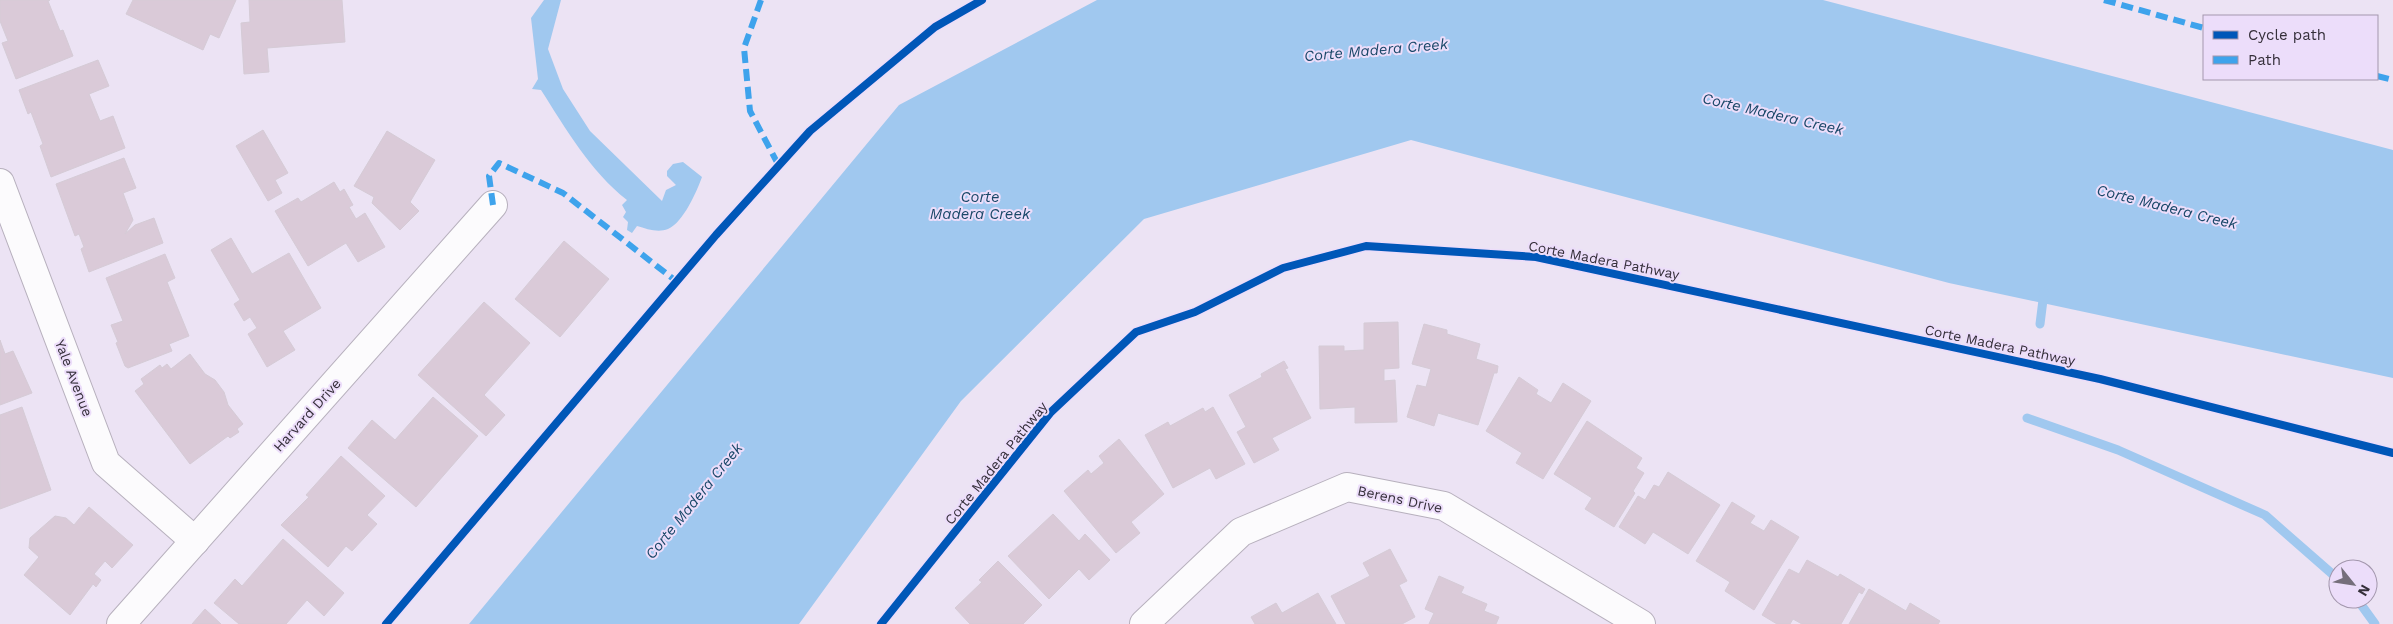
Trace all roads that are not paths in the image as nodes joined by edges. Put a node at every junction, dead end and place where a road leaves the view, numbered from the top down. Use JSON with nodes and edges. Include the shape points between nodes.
{"nodes":[{"id":1,"x":0,"y":183,"type":"edge"},
{"id":2,"x":493,"y":205,"type":"dead end"},
{"id":3,"x":195,"y":540,"type":"junction"},
{"id":4,"x":121,"y":624,"type":"edge"},
{"id":5,"x":1144,"y":624,"type":"edge"},
{"id":6,"x":1641,"y":624,"type":"edge"}],
"edges":[{"from":1,"to":3,"type":"street","name":"Yale Avenue","via":[[106,463]]},
{"from":2,"to":3,"type":"street","name":"Harvard Drive"},
{"from":3,"to":4,"type":"street","name":"Harvard Drive"},
{"from":5,"to":6,"type":"street","name":"Berens Drive","via":[[1241,532],[1348,487],[1444,506]]}]}
